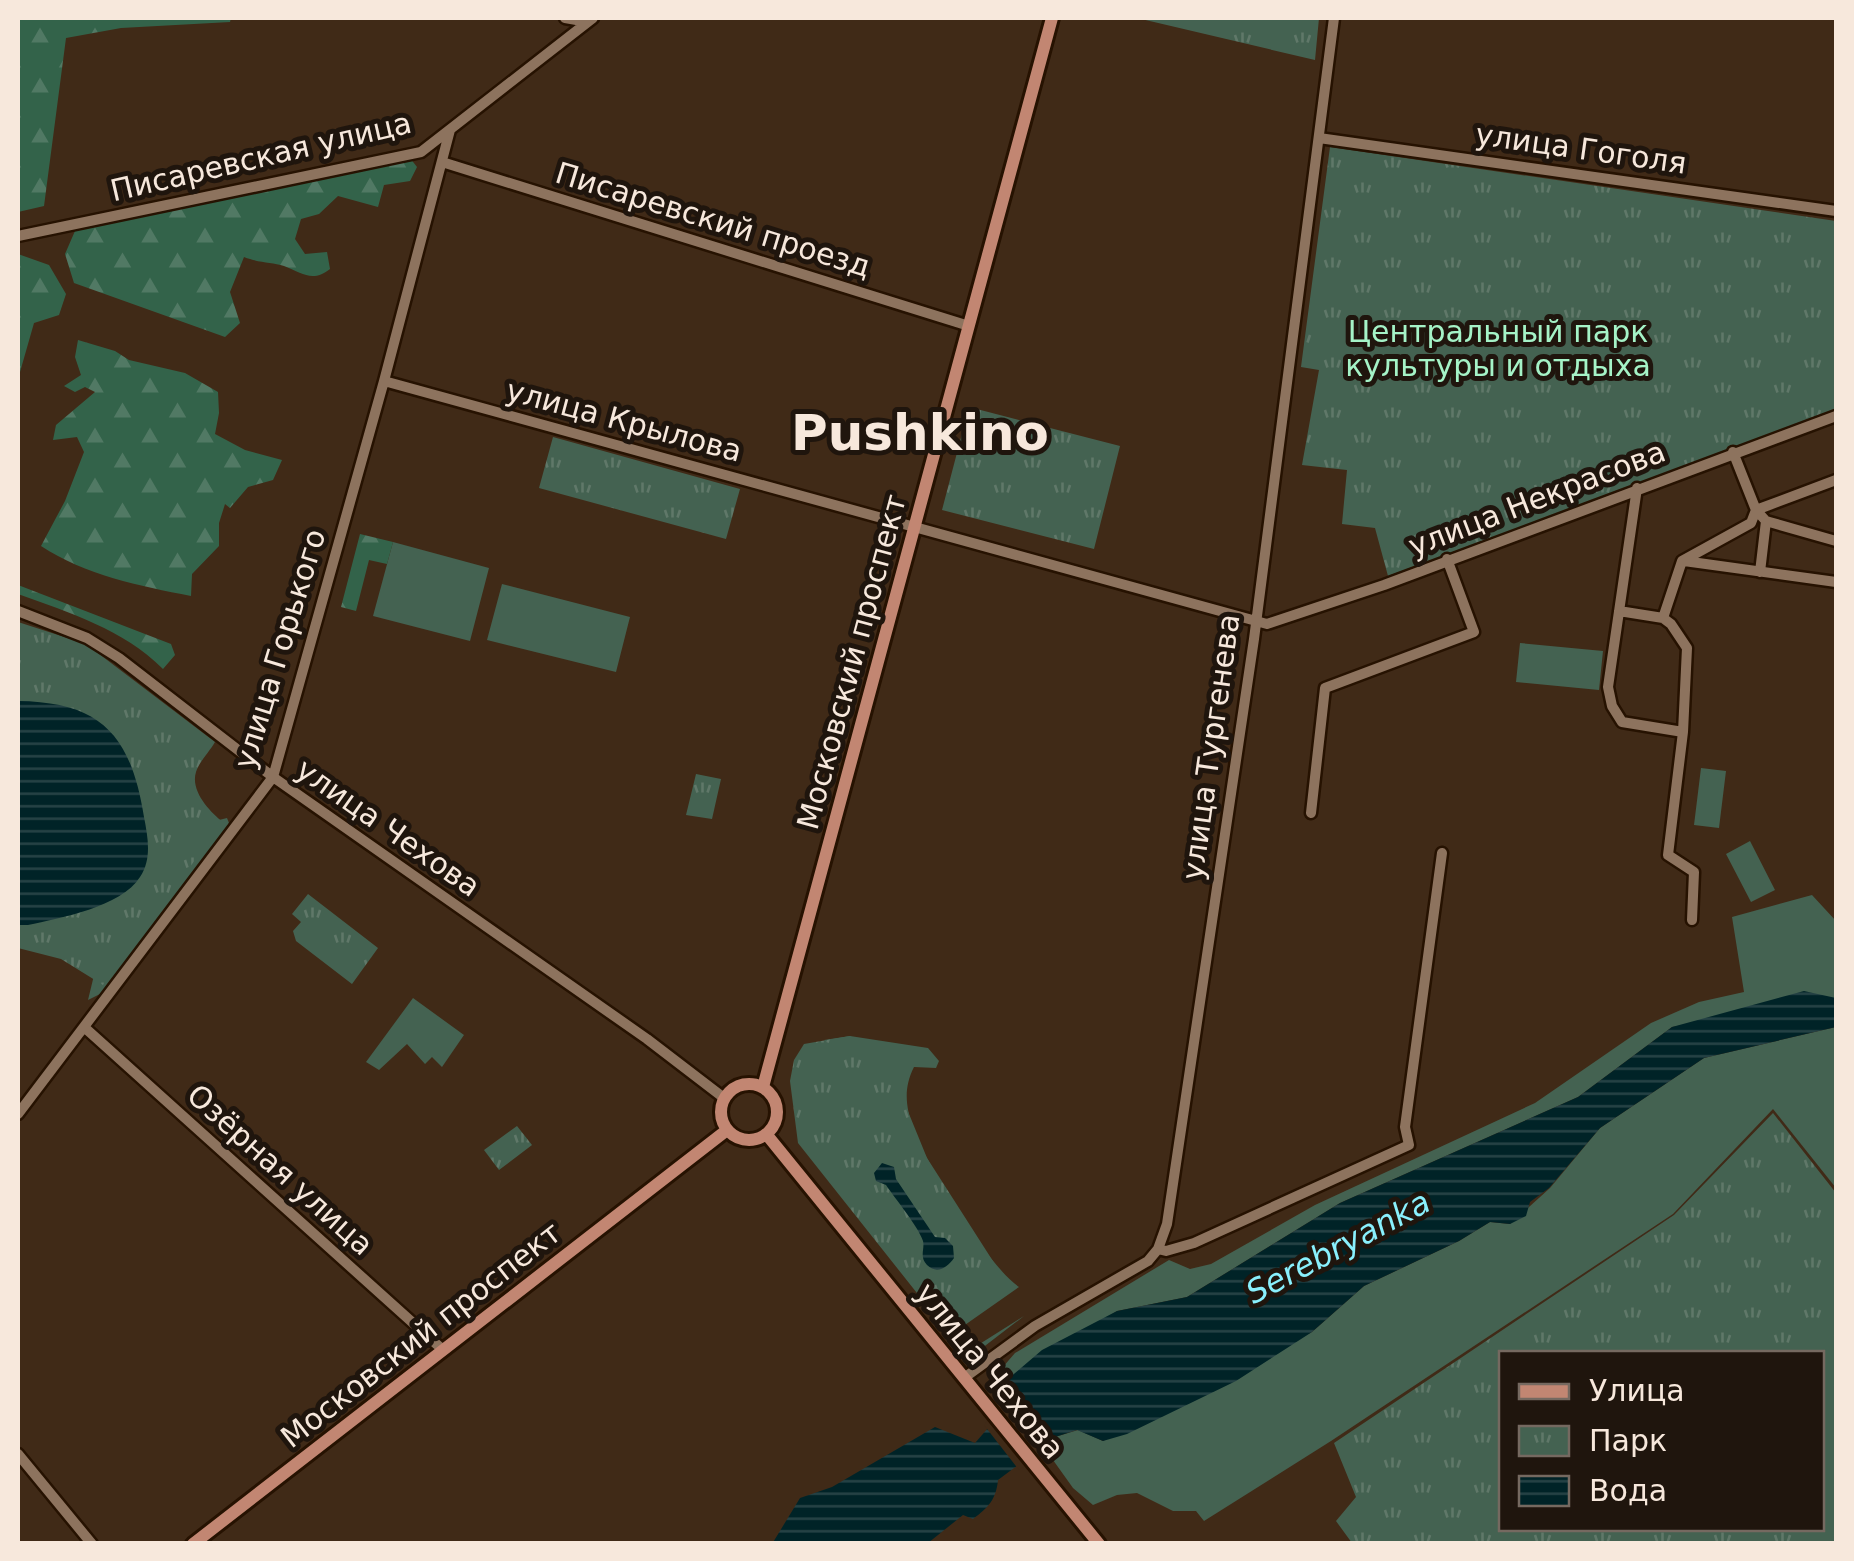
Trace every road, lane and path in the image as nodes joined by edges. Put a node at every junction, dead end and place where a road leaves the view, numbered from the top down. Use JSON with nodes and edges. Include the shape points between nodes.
{"nodes":[{"id":1,"x":565,"y":18,"type":"edge"},
{"id":2,"x":1052,"y":18,"type":"edge"},
{"id":3,"x":1334,"y":18,"type":"edge"},
{"id":4,"x":590,"y":20,"type":"edge"},
{"id":5,"x":450,"y":130,"type":"junction"},
{"id":6,"x":1319,"y":138,"type":"junction"},
{"id":7,"x":442,"y":162,"type":"junction"},
{"id":8,"x":1836,"y":212,"type":"edge"},
{"id":9,"x":18,"y":236,"type":"edge"},
{"id":10,"x":969,"y":326,"type":"junction"},
{"id":11,"x":384,"y":381,"type":"junction"},
{"id":12,"x":1836,"y":416,"type":"edge"},
{"id":13,"x":1733,"y":452,"type":"junction"},
{"id":14,"x":1836,"y":480,"type":"edge"},
{"id":15,"x":1637,"y":488,"type":"junction"},
{"id":16,"x":1756,"y":510,"type":"junction"},
{"id":17,"x":1766,"y":521,"type":"junction"},
{"id":18,"x":915,"y":527,"type":"junction"},
{"id":19,"x":1836,"y":541,"type":"edge"},
{"id":20,"x":1448,"y":559,"type":"junction"},
{"id":21,"x":1682,"y":561,"type":"junction"},
{"id":22,"x":1760,"y":572,"type":"junction"},
{"id":23,"x":1836,"y":582,"type":"edge"},
{"id":24,"x":18,"y":611,"type":"edge"},
{"id":25,"x":1618,"y":611,"type":"junction"},
{"id":26,"x":1663,"y":618,"type":"junction"},
{"id":27,"x":1255,"y":620,"type":"junction"},
{"id":28,"x":1683,"y":732,"type":"junction"},
{"id":29,"x":273,"y":777,"type":"junction"},
{"id":30,"x":1311,"y":812,"type":"dead end"},
{"id":31,"x":1442,"y":852,"type":"dead end"},
{"id":32,"x":1692,"y":920,"type":"dead end"},
{"id":33,"x":84,"y":1027,"type":"junction"},
{"id":34,"x":763,"y":1087,"type":"junction"},
{"id":35,"x":724,"y":1098,"type":"junction"},
{"id":36,"x":18,"y":1114,"type":"edge"},
{"id":37,"x":727,"y":1130,"type":"junction"},
{"id":38,"x":767,"y":1134,"type":"junction"},
{"id":39,"x":1158,"y":1249,"type":"junction"},
{"id":40,"x":443,"y":1350,"type":"junction"},
{"id":41,"x":964,"y":1378,"type":"junction"},
{"id":42,"x":18,"y":1454,"type":"edge"},
{"id":43,"x":92,"y":1544,"type":"edge"},
{"id":44,"x":193,"y":1544,"type":"edge"},
{"id":45,"x":1099,"y":1544,"type":"edge"}],
"edges":[{"from":1,"to":4,"type":"street"},
{"from":2,"to":10,"type":"main road","name":"Московский проспект"},
{"from":3,"to":6,"type":"street","name":"улица Тургенева"},
{"from":4,"to":5,"type":"street","name":"Писаревская улица"},
{"from":5,"to":7,"type":"street","name":"улица Горького"},
{"from":5,"to":9,"type":"street","name":"Писаревская улица","via":[[421,152]]},
{"from":6,"to":8,"type":"street","name":"улица Гоголя"},
{"from":6,"to":27,"type":"street","name":"улица Тургенева"},
{"from":7,"to":10,"type":"street","name":"Писаревский проезд"},
{"from":7,"to":11,"type":"street","name":"улица Горького"},
{"from":10,"to":18,"type":"main road","name":"Московский проспект"},
{"from":11,"to":18,"type":"street","name":"улица Крылова"},
{"from":11,"to":29,"type":"street","name":"улица Горького"},
{"from":12,"to":13,"type":"street","name":"улица Некрасова"},
{"from":13,"to":15,"type":"street","name":"улица Некрасова"},
{"from":13,"to":16,"type":"street"},
{"from":14,"to":16,"type":"street"},
{"from":15,"to":20,"type":"street","name":"улица Некрасова"},
{"from":15,"to":25,"type":"street"},
{"from":16,"to":17,"type":"street"},
{"from":16,"to":21,"type":"street","via":[[1752,522]]},
{"from":17,"to":19,"type":"street"},
{"from":17,"to":22,"type":"street"},
{"from":18,"to":27,"type":"street","name":"улица Крылова"},
{"from":18,"to":34,"type":"main road","name":"Московский проспект"},
{"from":20,"to":27,"type":"street","name":"улица Некрасова","via":[[1267,624]]},
{"from":20,"to":30,"type":"street","via":[[1474,632],[1325,688]]},
{"from":21,"to":22,"type":"street"},
{"from":21,"to":26,"type":"street"},
{"from":22,"to":23,"type":"street"},
{"from":24,"to":29,"type":"street","name":"улица Чехова","via":[[120,658]]},
{"from":25,"to":26,"type":"street"},
{"from":25,"to":28,"type":"street","via":[[1608,688],[1612,706],[1622,722]]},
{"from":26,"to":28,"type":"street","via":[[1687,648]]},
{"from":27,"to":39,"type":"street","name":"улица Тургенева"},
{"from":28,"to":32,"type":"street","via":[[1668,855],[1694,872]]},
{"from":29,"to":33,"type":"street","name":"улица Горького"},
{"from":29,"to":35,"type":"street","name":"улица Чехова"},
{"from":31,"to":39,"type":"street","via":[[1405,1127],[1409,1145],[1194,1243]]},
{"from":33,"to":36,"type":"street","name":"улица Горького"},
{"from":33,"to":40,"type":"street","name":"Озёрная улица"},
{"from":34,"to":35,"type":"main road","via":[[742,1084]]},
{"from":34,"to":38,"type":"main road","via":[[777,1104]]},
{"from":35,"to":37,"type":"main road"},
{"from":37,"to":38,"type":"main road","via":[[746,1140]]},
{"from":37,"to":40,"type":"main road","name":"Московский проспект"},
{"from":38,"to":41,"type":"main road","name":"улица Чехова"},
{"from":39,"to":41,"type":"street"},
{"from":40,"to":44,"type":"main road","name":"Московский проспект"},
{"from":41,"to":45,"type":"main road","name":"улица Чехова"},
{"from":42,"to":43,"type":"street"}]}
